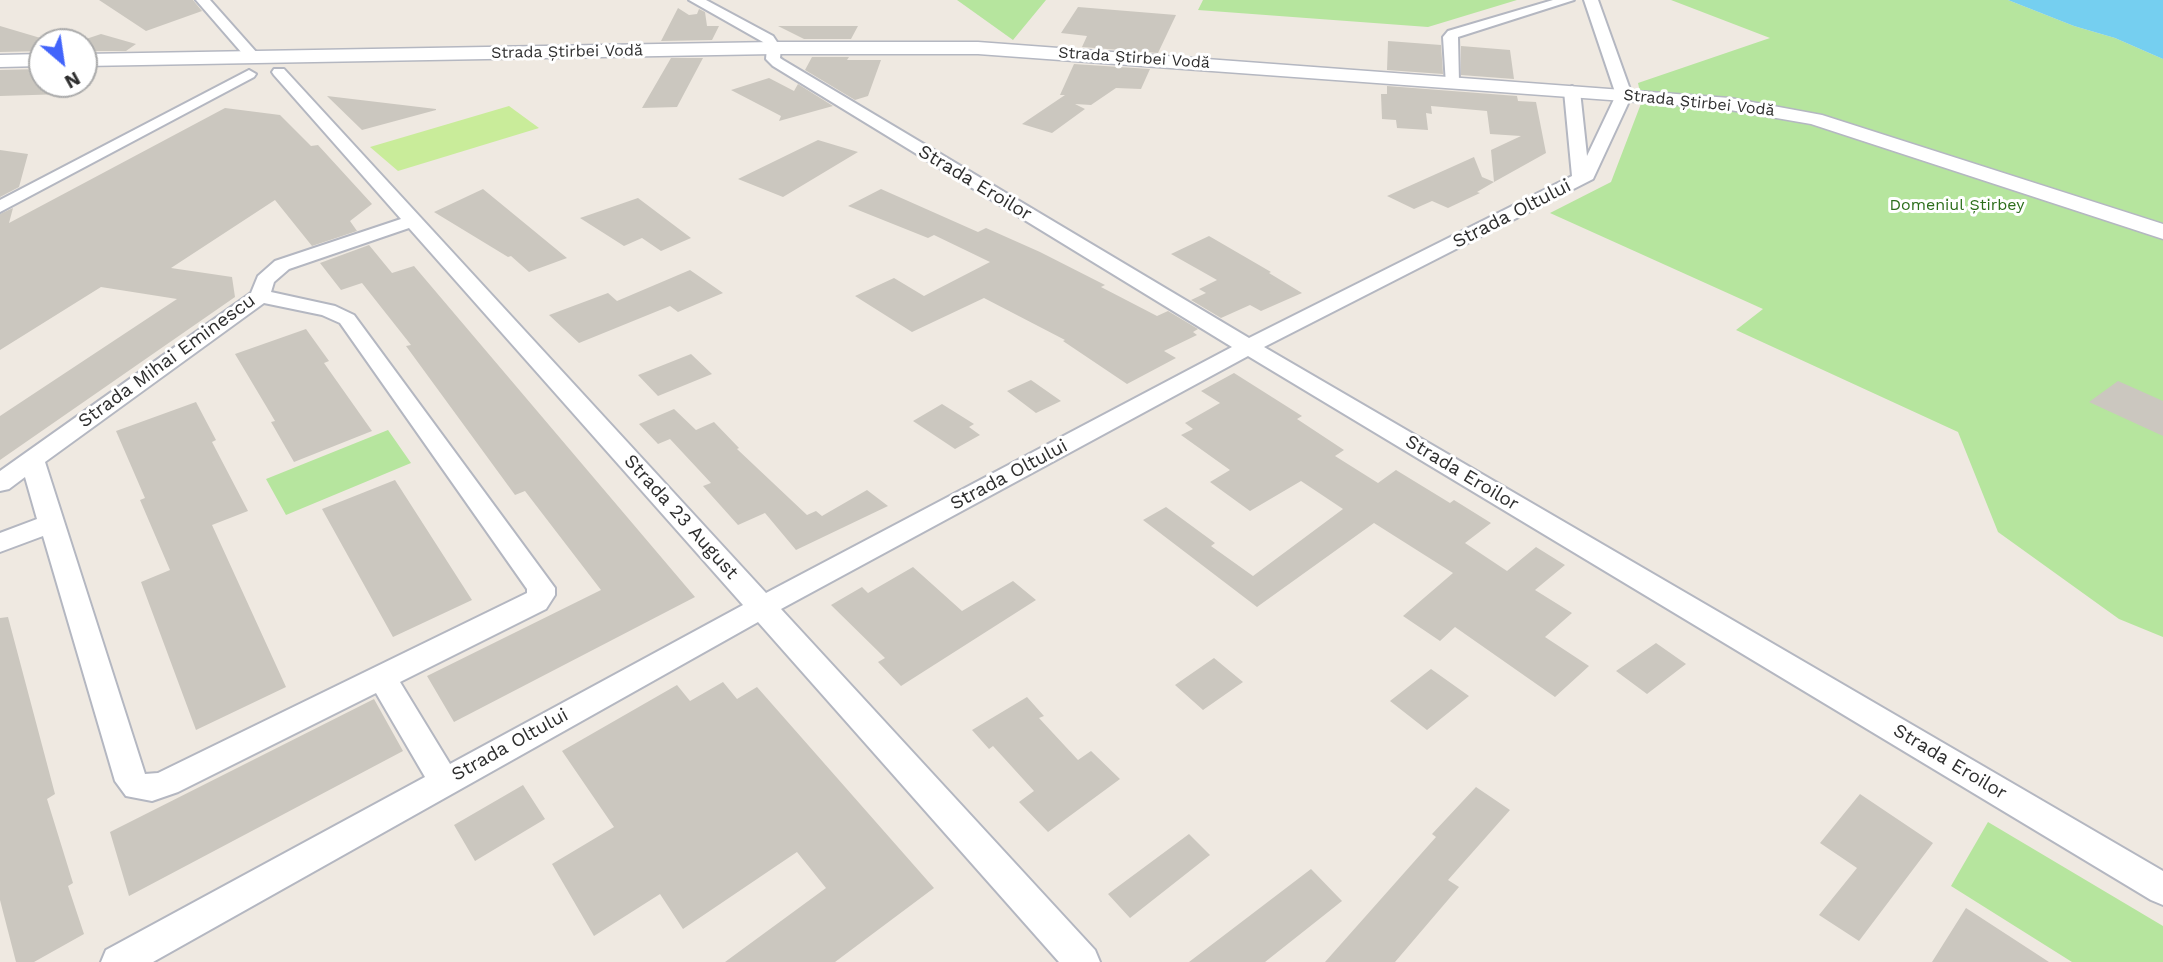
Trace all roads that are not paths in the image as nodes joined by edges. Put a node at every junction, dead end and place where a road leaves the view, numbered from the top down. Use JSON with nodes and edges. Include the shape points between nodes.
{"nodes":[{"id":1,"x":203,"y":0,"type":"edge"},
{"id":2,"x":696,"y":0,"type":"edge"},
{"id":3,"x":1567,"y":0,"type":"edge"},
{"id":4,"x":1591,"y":0,"type":"edge"},
{"id":5,"x":774,"y":48,"type":"junction"},
{"id":6,"x":306,"y":56,"type":"junction"},
{"id":7,"x":0,"y":61,"type":"edge"},
{"id":8,"x":28,"y":61,"type":"edge"},
{"id":9,"x":98,"y":61,"type":"edge"},
{"id":10,"x":251,"y":66,"type":"junction"},
{"id":11,"x":279,"y":72,"type":"junction"},
{"id":12,"x":1451,"y":82,"type":"junction"},
{"id":13,"x":1572,"y":91,"type":"junction"},
{"id":14,"x":1624,"y":95,"type":"junction"},
{"id":15,"x":1579,"y":180,"type":"junction"},
{"id":16,"x":0,"y":207,"type":"edge"},
{"id":17,"x":413,"y":221,"type":"junction"},
{"id":18,"x":2163,"y":232,"type":"edge"},
{"id":19,"x":260,"y":296,"type":"junction"},
{"id":20,"x":1248,"y":347,"type":"junction"},
{"id":21,"x":32,"y":460,"type":"junction"},
{"id":22,"x":0,"y":483,"type":"edge"},
{"id":23,"x":52,"y":523,"type":"junction"},
{"id":24,"x":0,"y":543,"type":"edge"},
{"id":25,"x":763,"y":607,"type":"junction"},
{"id":26,"x":383,"y":679,"type":"junction"},
{"id":27,"x":444,"y":781,"type":"junction"},
{"id":28,"x":2163,"y":889,"type":"edge"},
{"id":29,"x":119,"y":962,"type":"edge"},
{"id":30,"x":1082,"y":962,"type":"edge"}],
"edges":[{"from":1,"to":10,"type":"street"},
{"from":2,"to":5,"type":"street","name":"Strada Eroilor","via":[[768,39]]},
{"from":3,"to":12,"type":"street","via":[[1454,34],[1450,37]]},
{"from":4,"to":14,"type":"street"},
{"from":5,"to":6,"type":"street","name":"Strada Știrbei Vodă"},
{"from":5,"to":12,"type":"street","name":"Strada Știrbei Vodă","via":[[1025,50]]},
{"from":5,"to":20,"type":"street","name":"Strada Eroilor","via":[[778,63]]},
{"from":6,"to":10,"type":"street","name":"Strada Știrbei Vodă"},
{"from":6,"to":11,"type":"street"},
{"from":7,"to":8,"type":"street"},
{"from":9,"to":10,"type":"street","name":"Strada Știrbei Vodă"},
{"from":10,"to":11,"type":"street"},
{"from":10,"to":16,"type":"street"},
{"from":11,"to":17,"type":"street","name":"Strada 23 August"},
{"from":12,"to":13,"type":"street","name":"Strada Știrbei Vodă"},
{"from":13,"to":14,"type":"street","name":"Strada Știrbei Vodă"},
{"from":13,"to":15,"type":"street","name":"Strada Oltului"},
{"from":14,"to":15,"type":"street","name":"Strada Oltului","via":[[1590,172]]},
{"from":14,"to":18,"type":"street","name":"Strada Știrbei Vodă","via":[[1730,104],[1815,119]]},
{"from":15,"to":20,"type":"street","name":"Strada Oltului"},
{"from":17,"to":19,"type":"street","name":"Strada Mihai Eminescu","via":[[282,265],[265,280]]},
{"from":17,"to":25,"type":"street","name":"Strada 23 August"},
{"from":19,"to":21,"type":"street","name":"Strada Mihai Eminescu"},
{"from":19,"to":26,"type":"street","via":[[328,310],[347,319],[541,588],[541,595],[527,608]]},
{"from":20,"to":25,"type":"street","name":"Strada Oltului"},
{"from":20,"to":28,"type":"street","name":"Strada Eroilor"},
{"from":21,"to":22,"type":"street","name":"Strada Mihai Eminescu"},
{"from":21,"to":23,"type":"street"},
{"from":23,"to":24,"type":"street"},
{"from":23,"to":26,"type":"street","via":[[136,787],[167,783]]},
{"from":25,"to":27,"type":"street","name":"Strada Oltului"},
{"from":25,"to":30,"type":"street","name":"Strada 23 August"},
{"from":26,"to":27,"type":"street","name":"Strada Oltului"},
{"from":27,"to":29,"type":"street","name":"Strada Oltului"}]}
